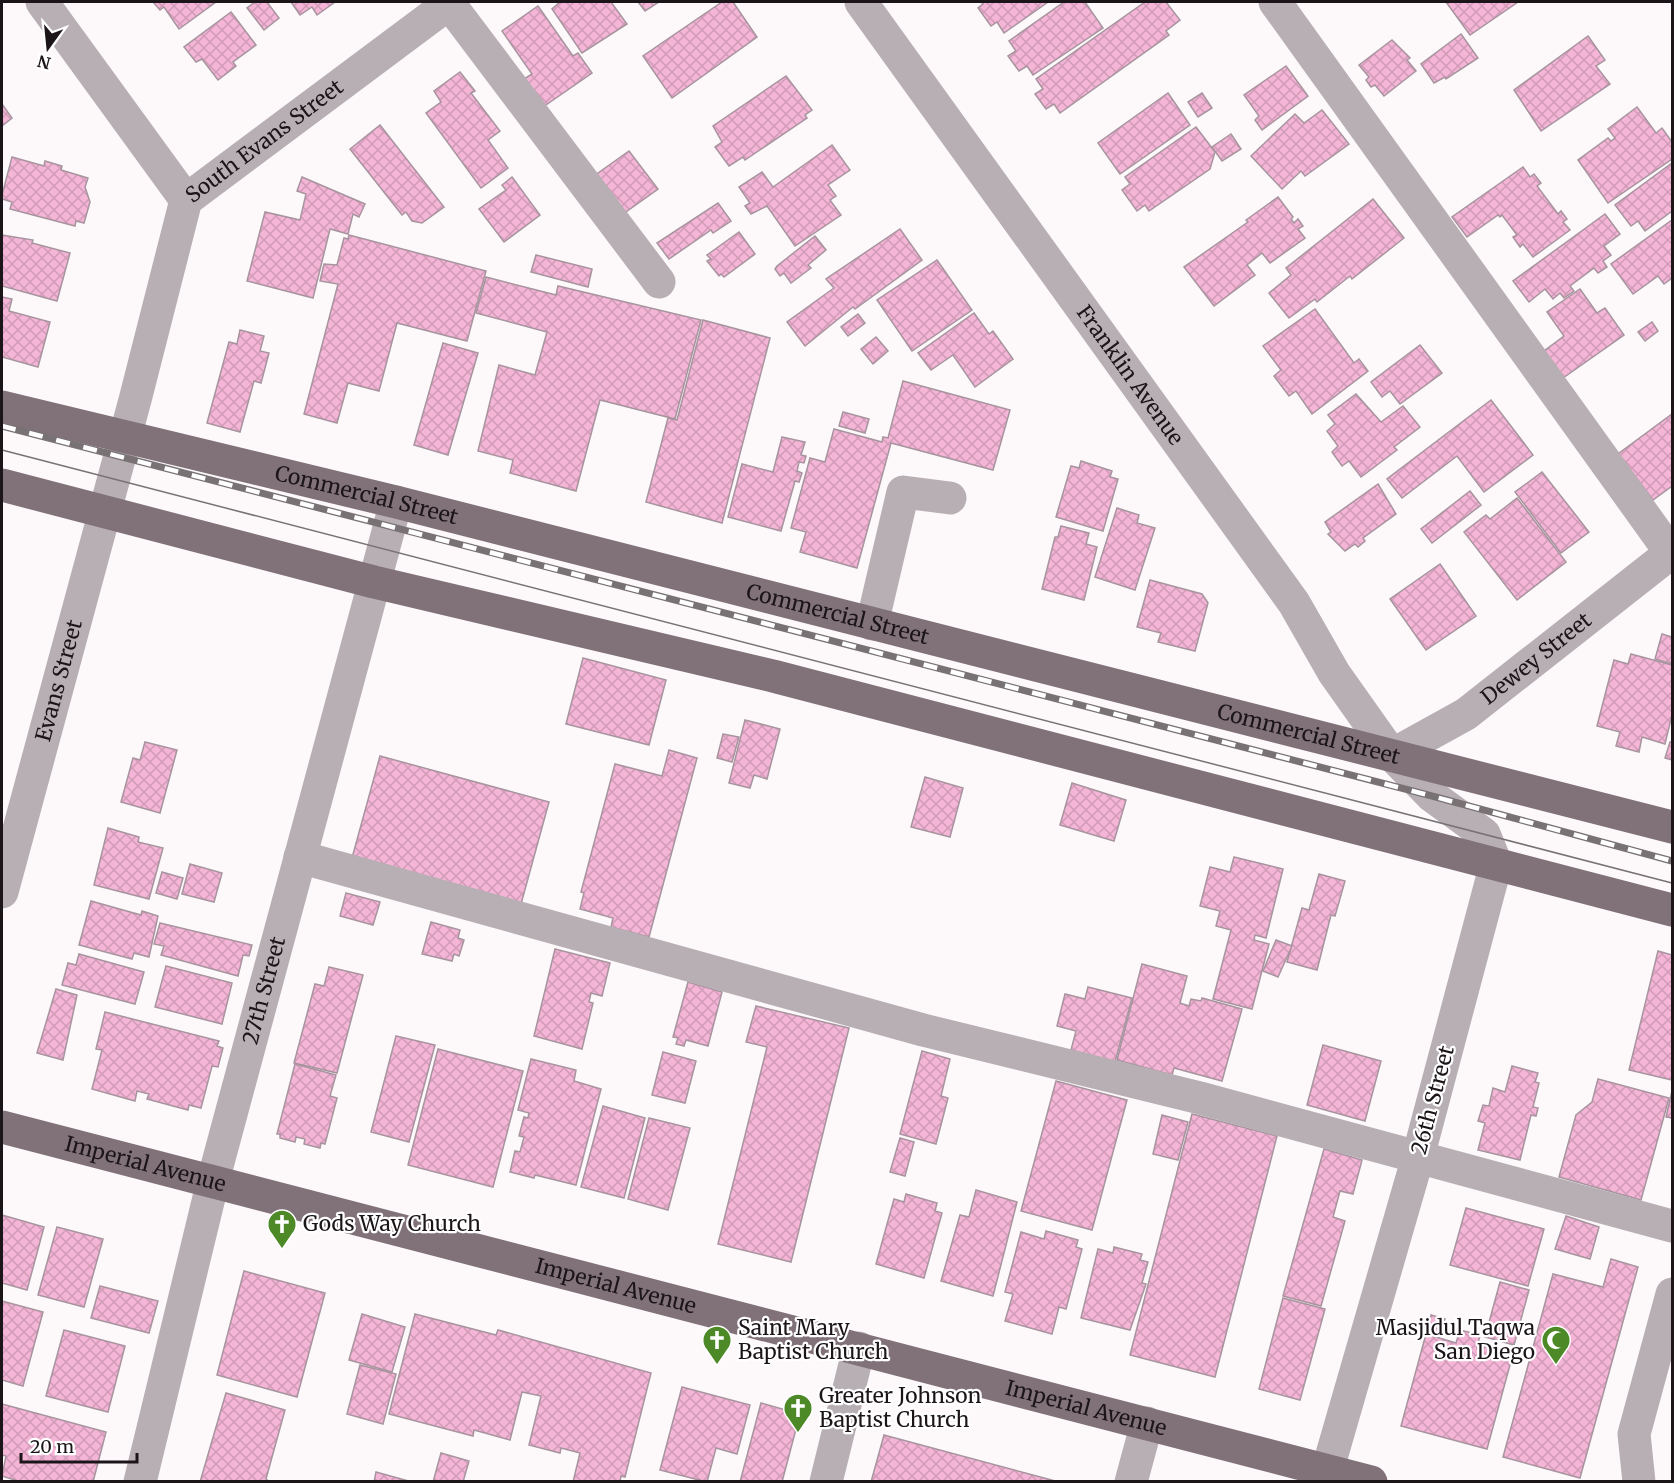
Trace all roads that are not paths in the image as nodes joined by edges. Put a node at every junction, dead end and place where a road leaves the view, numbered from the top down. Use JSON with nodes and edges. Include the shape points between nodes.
{"nodes":[{"id":1,"x":42,"y":2,"type":"edge"},
{"id":2,"x":449,"y":2,"type":"edge"},
{"id":3,"x":861,"y":2,"type":"edge"},
{"id":4,"x":1275,"y":2,"type":"edge"},
{"id":5,"x":186,"y":200,"type":"junction"},
{"id":6,"x":659,"y":282,"type":"dead end"},
{"id":7,"x":2,"y":407,"type":"edge"},
{"id":8,"x":120,"y":453,"type":"junction"},
{"id":9,"x":2,"y":485,"type":"edge"},
{"id":10,"x":950,"y":498,"type":"dead end"},
{"id":11,"x":396,"y":502,"type":"junction"},
{"id":12,"x":104,"y":511,"type":"junction"},
{"id":13,"x":1672,"y":553,"type":"edge"},
{"id":14,"x":374,"y":582,"type":"junction"},
{"id":15,"x":872,"y":624,"type":"junction"},
{"id":16,"x":1392,"y":755,"type":"junction"},
{"id":17,"x":1672,"y":827,"type":"edge"},
{"id":18,"x":300,"y":856,"type":"junction"},
{"id":19,"x":1496,"y":864,"type":"junction"},
{"id":20,"x":2,"y":892,"type":"edge"},
{"id":21,"x":1672,"y":910,"type":"edge"},
{"id":22,"x":2,"y":1127,"type":"edge"},
{"id":23,"x":1418,"y":1157,"type":"junction"},
{"id":24,"x":213,"y":1181,"type":"junction"},
{"id":25,"x":1672,"y":1226,"type":"edge"},
{"id":26,"x":1672,"y":1293,"type":"edge"},
{"id":27,"x":859,"y":1348,"type":"junction"},
{"id":28,"x":1147,"y":1423,"type":"junction"},
{"id":29,"x":1326,"y":1476,"type":"edge"},
{"id":30,"x":140,"y":1482,"type":"edge"},
{"id":31,"x":826,"y":1482,"type":"edge"},
{"id":32,"x":1131,"y":1482,"type":"edge"},
{"id":33,"x":1371,"y":1482,"type":"edge"},
{"id":34,"x":1639,"y":1482,"type":"edge"}],
"edges":[{"from":1,"to":5,"type":"street"},
{"from":2,"to":5,"type":"street","name":"South Evans Street"},
{"from":2,"to":6,"type":"street"},
{"from":3,"to":16,"type":"street","name":"Franklin Avenue","via":[[1294,603],[1334,673]]},
{"from":4,"to":13,"type":"street"},
{"from":5,"to":8,"type":"street","name":"South Evans Street"},
{"from":7,"to":8,"type":"main road","name":"Commercial Street"},
{"from":8,"to":11,"type":"main road","name":"Commercial Street"},
{"from":8,"to":12,"type":"street","name":"Evans Street"},
{"from":9,"to":12,"type":"main road"},
{"from":10,"to":15,"type":"street","via":[[903,492]]},
{"from":11,"to":14,"type":"street","name":"27th Street"},
{"from":11,"to":15,"type":"main road","name":"Commercial Street"},
{"from":12,"to":14,"type":"main road"},
{"from":12,"to":20,"type":"street","name":"Evans Street"},
{"from":13,"to":16,"type":"street","name":"Dewey Street","via":[[1466,714]]},
{"from":14,"to":18,"type":"street","name":"27th Street"},
{"from":14,"to":19,"type":"main road","via":[[773,676]]},
{"from":15,"to":16,"type":"main road","name":"Commercial Street"},
{"from":16,"to":17,"type":"main road","name":"Commercial Street"},
{"from":16,"to":19,"type":"street","via":[[1432,796],[1484,834]]},
{"from":18,"to":23,"type":"street","via":[[923,1030]]},
{"from":18,"to":24,"type":"street","name":"27th Street"},
{"from":19,"to":21,"type":"main road"},
{"from":19,"to":23,"type":"street","name":"26th Street"},
{"from":22,"to":24,"type":"main road","name":"Imperial Avenue"},
{"from":23,"to":25,"type":"street"},
{"from":23,"to":29,"type":"street","name":"26th Street"},
{"from":24,"to":27,"type":"main road","name":"Imperial Avenue"},
{"from":24,"to":30,"type":"street","name":"27th Street"},
{"from":26,"to":34,"type":"street","via":[[1634,1434]]},
{"from":27,"to":28,"type":"main road","name":"Imperial Avenue"},
{"from":27,"to":31,"type":"street"},
{"from":28,"to":29,"type":"main road","name":"Imperial Avenue"},
{"from":28,"to":32,"type":"street"},
{"from":29,"to":33,"type":"main road","name":"Imperial Avenue"}]}
